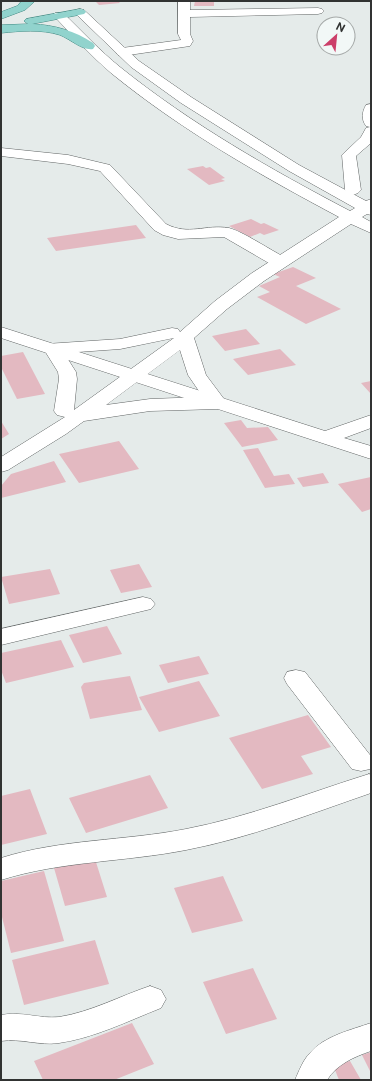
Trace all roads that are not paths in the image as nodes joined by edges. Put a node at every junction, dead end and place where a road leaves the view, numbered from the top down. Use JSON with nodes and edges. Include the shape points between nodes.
{"nodes":[{"id":1,"x":29,"y":1,"type":"edge"},
{"id":2,"x":184,"y":1,"type":"edge"},
{"id":3,"x":74,"y":6,"type":"edge"},
{"id":4,"x":54,"y":10,"type":"junction"},
{"id":5,"x":318,"y":11,"type":"dead end"},
{"id":6,"x":185,"y":14,"type":"junction"},
{"id":7,"x":1,"y":18,"type":"edge"},
{"id":8,"x":1,"y":28,"type":"edge"},
{"id":9,"x":89,"y":46,"type":"junction"},
{"id":10,"x":122,"y":52,"type":"junction"},
{"id":11,"x":371,"y":108,"type":"edge"},
{"id":12,"x":371,"y":123,"type":"edge"},
{"id":13,"x":371,"y":132,"type":"edge"},
{"id":14,"x":1,"y":152,"type":"edge"},
{"id":15,"x":327,"y":186,"type":"junction"},
{"id":16,"x":353,"y":190,"type":"junction"},
{"id":17,"x":371,"y":190,"type":"edge"},
{"id":18,"x":369,"y":207,"type":"edge"},
{"id":19,"x":350,"y":217,"type":"junction"},
{"id":20,"x":371,"y":228,"type":"edge"},
{"id":21,"x":359,"y":236,"type":"edge"},
{"id":22,"x":315,"y":240,"type":"junction"},
{"id":23,"x":280,"y":262,"type":"junction"},
{"id":24,"x":1,"y":332,"type":"edge"},
{"id":25,"x":179,"y":335,"type":"junction"},
{"id":26,"x":52,"y":348,"type":"junction"},
{"id":27,"x":127,"y":372,"type":"junction"},
{"id":28,"x":217,"y":403,"type":"junction"},
{"id":29,"x":70,"y":414,"type":"junction"},
{"id":30,"x":371,"y":421,"type":"edge"},
{"id":31,"x":324,"y":438,"type":"junction"},
{"id":32,"x":371,"y":453,"type":"edge"},
{"id":33,"x":2,"y":465,"type":"edge"},
{"id":34,"x":143,"y":604,"type":"dead end"},
{"id":35,"x":1,"y":637,"type":"edge"},
{"id":36,"x":296,"y":678,"type":"dead end"},
{"id":37,"x":368,"y":775,"type":"edge"},
{"id":38,"x":1,"y":869,"type":"edge"},
{"id":39,"x":150,"y":999,"type":"dead end"},
{"id":40,"x":1,"y":1028,"type":"edge"},
{"id":41,"x":371,"y":1037,"type":"edge"},
{"id":42,"x":311,"y":1080,"type":"edge"}],
"edges":[{"from":1,"to":7,"type":"main road"},
{"from":2,"to":6,"type":"street"},
{"from":3,"to":4,"type":"main road"},
{"from":3,"to":10,"type":"street"},
{"from":4,"to":7,"type":"main road"},
{"from":4,"to":8,"type":"main road"},
{"from":4,"to":9,"type":"street"},
{"from":5,"to":6,"type":"street"},
{"from":6,"to":10,"type":"street","via":[[186,43]]},
{"from":8,"to":9,"type":"main road","via":[[58,31],[72,35]]},
{"from":9,"to":19,"type":"street","via":[[116,70],[195,128]]},
{"from":10,"to":15,"type":"street","via":[[186,100]]},
{"from":11,"to":12,"type":"street"},
{"from":13,"to":16,"type":"street","via":[[349,155]]},
{"from":14,"to":23,"type":"street","via":[[78,161],[105,168],[166,231],[183,236],[228,233]]},
{"from":15,"to":16,"type":"street"},
{"from":15,"to":18,"type":"street"},
{"from":16,"to":17,"type":"street"},
{"from":18,"to":19,"type":"street"},
{"from":19,"to":20,"type":"street"},
{"from":19,"to":22,"type":"street"},
{"from":21,"to":22,"type":"street"},
{"from":22,"to":23,"type":"street"},
{"from":23,"to":25,"type":"street"},
{"from":24,"to":26,"type":"street"},
{"from":25,"to":26,"type":"street","via":[[120,344]]},
{"from":25,"to":27,"type":"street"},
{"from":25,"to":28,"type":"street","via":[[198,375]]},
{"from":26,"to":27,"type":"street"},
{"from":26,"to":29,"type":"street","via":[[67,372]]},
{"from":27,"to":28,"type":"street"},
{"from":27,"to":29,"type":"street"},
{"from":28,"to":29,"type":"street","via":[[146,404]]},
{"from":28,"to":31,"type":"street"},
{"from":29,"to":33,"type":"street","via":[[35,445]]},
{"from":30,"to":31,"type":"street"},
{"from":31,"to":32,"type":"street"},
{"from":34,"to":35,"type":"street"},
{"from":36,"to":37,"type":"street"},
{"from":37,"to":38,"type":"street","via":[[234,829],[185,840],[20,863]]},
{"from":39,"to":40,"type":"street","via":[[59,1030],[21,1026]]},
{"from":41,"to":42,"type":"street","via":[[332,1051],[320,1063]]}]}
